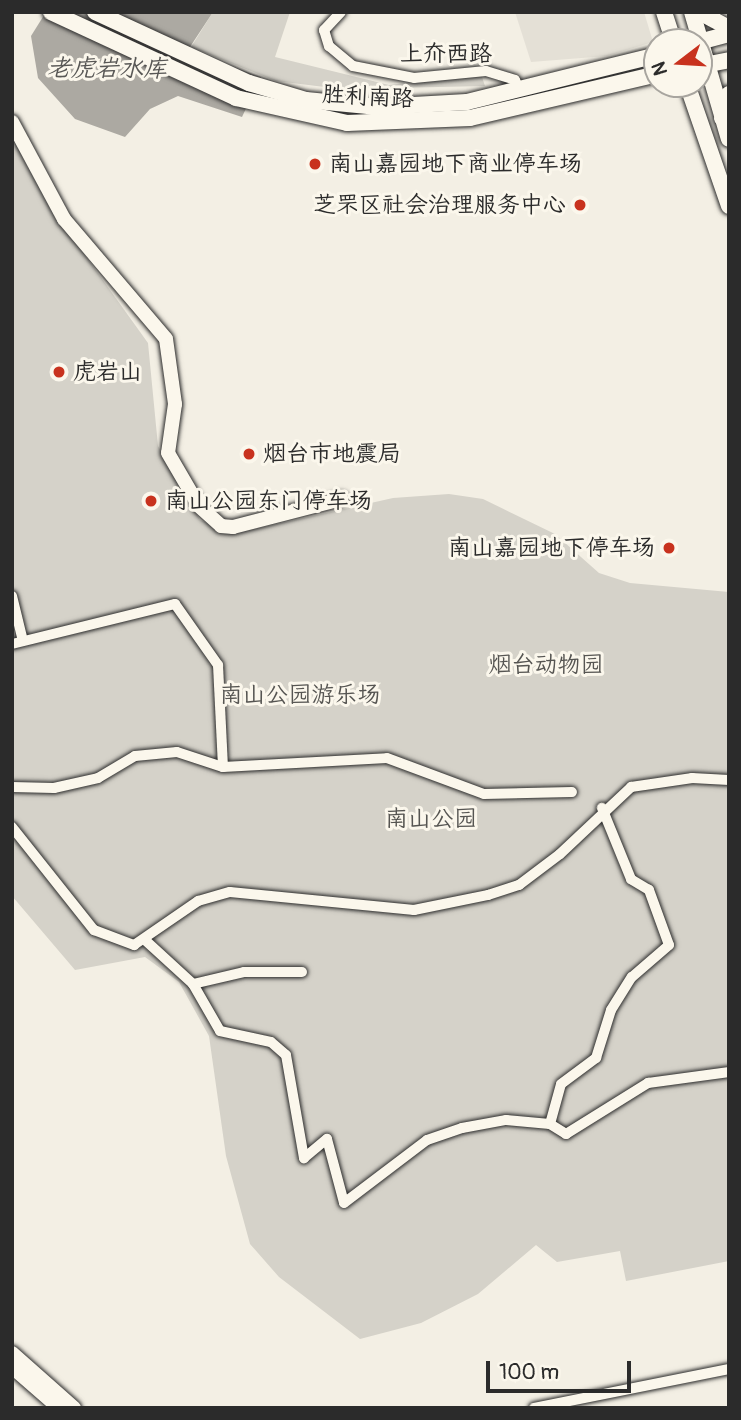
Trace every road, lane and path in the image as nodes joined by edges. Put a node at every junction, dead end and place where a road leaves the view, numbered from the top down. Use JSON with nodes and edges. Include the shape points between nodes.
{"nodes":[{"id":1,"x":51,"y":12,"type":"edge"},
{"id":2,"x":95,"y":12,"type":"edge"},
{"id":3,"x":341,"y":12,"type":"edge"},
{"id":4,"x":699,"y":12,"type":"edge"},
{"id":5,"x":729,"y":28,"type":"edge"},
{"id":6,"x":643,"y":59,"type":"edge"},
{"id":7,"x":643,"y":78,"type":"edge"},
{"id":8,"x":520,"y":91,"type":"junction"},
{"id":9,"x":713,"y":94,"type":"edge"},
{"id":10,"x":729,"y":94,"type":"edge"},
{"id":11,"x":692,"y":98,"type":"edge"},
{"id":12,"x":722,"y":118,"type":"junction"},
{"id":13,"x":12,"y":122,"type":"edge"},
{"id":14,"x":729,"y":139,"type":"edge"},
{"id":15,"x":729,"y":206,"type":"edge"},
{"id":16,"x":341,"y":499,"type":"dead end"},
{"id":17,"x":12,"y":596,"type":"edge"},
{"id":18,"x":18,"y":643,"type":"edge"},
{"id":19,"x":223,"y":768,"type":"junction"},
{"id":20,"x":729,"y":780,"type":"edge"},
{"id":21,"x":12,"y":787,"type":"edge"},
{"id":22,"x":572,"y":792,"type":"dead end"},
{"id":23,"x":602,"y":808,"type":"junction"},
{"id":24,"x":12,"y":827,"type":"edge"},
{"id":25,"x":145,"y":940,"type":"junction"},
{"id":26,"x":302,"y":972,"type":"dead end"},
{"id":27,"x":193,"y":984,"type":"junction"},
{"id":28,"x":729,"y":1072,"type":"edge"},
{"id":29,"x":550,"y":1124,"type":"junction"},
{"id":30,"x":12,"y":1353,"type":"edge"},
{"id":31,"x":12,"y":1367,"type":"edge"},
{"id":32,"x":729,"y":1369,"type":"edge"},
{"id":33,"x":59,"y":1408,"type":"edge"},
{"id":34,"x":75,"y":1408,"type":"edge"},
{"id":35,"x":534,"y":1408,"type":"edge"}],
"edges":[{"from":1,"to":7,"type":"main road","name":"胜利南路","via":[[236,98],[347,123],[432,123],[558,102]]},
{"from":2,"to":8,"type":"main road","name":"胜利南路","via":[[249,83],[306,100],[378,107]]},
{"from":3,"to":8,"type":"street","name":"上夼西路","via":[[324,30],[329,46],[353,66],[414,78],[486,71],[515,80]]},
{"from":4,"to":5,"type":"main road"},
{"from":6,"to":8,"type":"main road","name":"胜利南路"},
{"from":9,"to":12,"type":"main road"},
{"from":10,"to":12,"type":"main road"},
{"from":11,"to":15,"type":"main road"},
{"from":12,"to":14,"type":"main road"},
{"from":13,"to":16,"type":"street","via":[[64,219],[166,339],[175,404],[168,453],[199,506],[221,526],[233,527]]},
{"from":17,"to":18,"type":"street"},
{"from":18,"to":19,"type":"street","via":[[175,604],[218,665]]},
{"from":19,"to":21,"type":"street","via":[[177,752],[135,755],[98,778],[54,788]]},
{"from":19,"to":22,"type":"street","via":[[387,758],[484,794]]},
{"from":20,"to":23,"type":"street","via":[[692,778],[631,787]]},
{"from":23,"to":25,"type":"street","via":[[560,854],[519,885],[488,895],[414,910],[230,892],[198,901]]},
{"from":23,"to":29,"type":"street","via":[[631,879],[649,890],[669,945],[632,978],[611,1010],[596,1058],[561,1084]]},
{"from":24,"to":25,"type":"street","via":[[94,930],[115,942]]},
{"from":25,"to":27,"type":"street"},
{"from":26,"to":27,"type":"street","via":[[244,972]]},
{"from":27,"to":29,"type":"street","via":[[220,1031],[271,1042],[286,1055],[304,1158],[327,1139],[344,1203],[426,1140],[506,1120]]},
{"from":28,"to":29,"type":"street","via":[[648,1083],[566,1134]]},
{"from":30,"to":34,"type":"street"},
{"from":31,"to":33,"type":"street"},
{"from":32,"to":35,"type":"street"}]}
